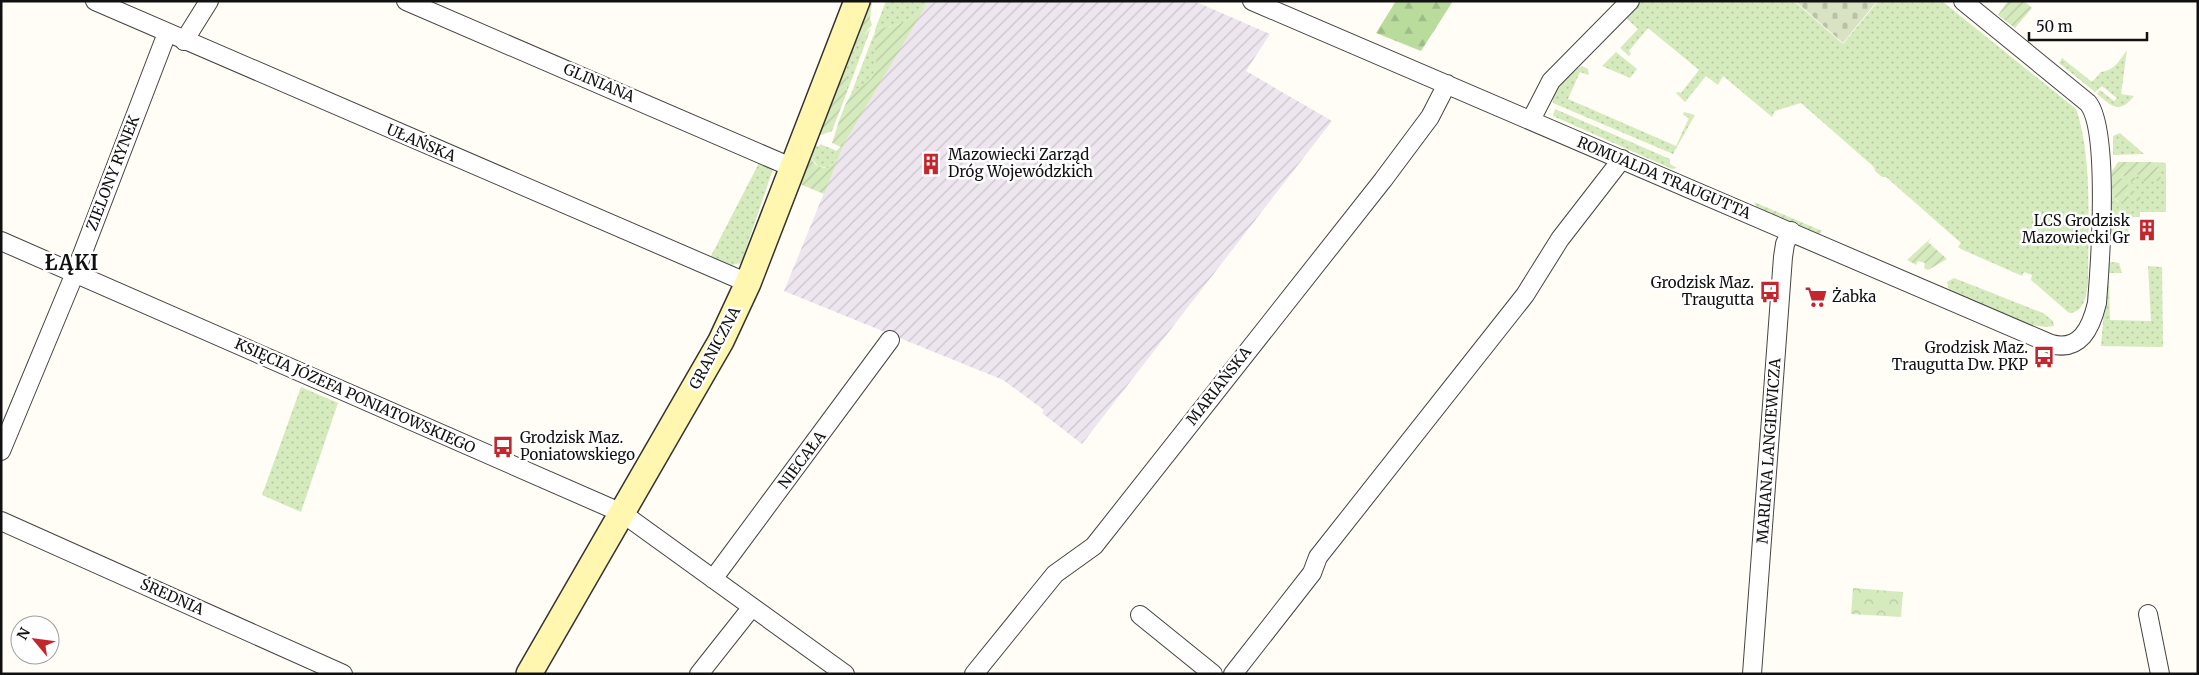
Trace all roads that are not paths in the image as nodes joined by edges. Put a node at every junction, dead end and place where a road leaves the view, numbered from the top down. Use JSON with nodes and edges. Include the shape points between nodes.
{"nodes":[{"id":1,"x":95,"y":1,"type":"edge"},
{"id":2,"x":210,"y":1,"type":"edge"},
{"id":3,"x":406,"y":1,"type":"edge"},
{"id":4,"x":857,"y":1,"type":"edge"},
{"id":5,"x":1252,"y":1,"type":"edge"},
{"id":6,"x":1630,"y":1,"type":"edge"},
{"id":7,"x":1963,"y":1,"type":"edge"},
{"id":8,"x":167,"y":34,"type":"junction"},
{"id":9,"x":184,"y":41,"type":"junction"},
{"id":10,"x":1447,"y":84,"type":"junction"},
{"id":11,"x":1531,"y":120,"type":"junction"},
{"id":12,"x":1622,"y":159,"type":"junction"},
{"id":13,"x":791,"y":167,"type":"junction"},
{"id":14,"x":1791,"y":230,"type":"junction"},
{"id":15,"x":1,"y":241,"type":"edge"},
{"id":16,"x":74,"y":273,"type":"junction"},
{"id":17,"x":748,"y":283,"type":"junction"},
{"id":18,"x":890,"y":340,"type":"dead end"},
{"id":19,"x":1,"y":451,"type":"edge"},
{"id":20,"x":622,"y":513,"type":"junction"},
{"id":21,"x":1,"y":521,"type":"edge"},
{"id":22,"x":713,"y":579,"type":"junction"},
{"id":23,"x":752,"y":608,"type":"junction"},
{"id":24,"x":2148,"y":614,"type":"dead end"},
{"id":25,"x":1140,"y":615,"type":"dead end"},
{"id":26,"x":833,"y":670,"type":"edge"},
{"id":27,"x":343,"y":674,"type":"edge"},
{"id":28,"x":530,"y":674,"type":"edge"},
{"id":29,"x":699,"y":674,"type":"edge"},
{"id":30,"x":974,"y":674,"type":"edge"},
{"id":31,"x":1213,"y":674,"type":"edge"},
{"id":32,"x":1233,"y":674,"type":"edge"},
{"id":33,"x":1752,"y":674,"type":"edge"},
{"id":34,"x":2160,"y":674,"type":"edge"}],
"edges":[{"from":1,"to":8,"type":"street","name":"UŁAŃSKA"},
{"from":2,"to":9,"type":"street"},
{"from":3,"to":13,"type":"street","name":"GLINIANA"},
{"from":4,"to":13,"type":"street","name":"GRANICZNA"},
{"from":5,"to":10,"type":"street","name":"ROMUALDA TRAUGUTTA"},
{"from":6,"to":11,"type":"street","via":[[1552,81]]},
{"from":7,"to":14,"type":"street","name":"ROMUALDA TRAUGUTTA","via":[[2088,103],[2096,118],[2101,173],[2097,294],[2092,321],[2085,336],[2066,346],[2050,344]]},
{"from":8,"to":9,"type":"street","name":"UŁAŃSKA"},
{"from":8,"to":16,"type":"street","name":"ZIELONY RYNEK"},
{"from":9,"to":17,"type":"street","name":"UŁAŃSKA"},
{"from":10,"to":11,"type":"street","name":"ROMUALDA TRAUGUTTA"},
{"from":10,"to":30,"type":"street","name":"MARIAŃSKA","via":[[1430,117],[1383,180],[1094,546],[1054,574]]},
{"from":11,"to":12,"type":"street","name":"ROMUALDA TRAUGUTTA"},
{"from":12,"to":14,"type":"street","name":"ROMUALDA TRAUGUTTA"},
{"from":12,"to":32,"type":"street","via":[[1560,240],[1525,295],[1318,557],[1312,573]]},
{"from":13,"to":17,"type":"street","name":"GRANICZNA"},
{"from":14,"to":33,"type":"street","name":"MARIANA LANGIEWICZA","via":[[1783,256]]},
{"from":15,"to":16,"type":"street","name":"KSIĘCIA JÓZEFA PONIATOWSKIEGO"},
{"from":16,"to":19,"type":"street","name":"ZIELONY RYNEK"},
{"from":16,"to":20,"type":"street","name":"KSIĘCIA JÓZEFA PONIATOWSKIEGO"},
{"from":17,"to":20,"type":"street","name":"GRANICZNA","via":[[721,341]]},
{"from":18,"to":22,"type":"street","name":"NIECAŁA"},
{"from":20,"to":22,"type":"street","name":"KSIĘCIA JÓZEFA PONIATOWSKIEGO"},
{"from":20,"to":28,"type":"street","name":"GRANICZNA"},
{"from":21,"to":27,"type":"street","name":"ŚREDNIA"},
{"from":22,"to":23,"type":"street","name":"KSIĘCIA JÓZEFA PONIATOWSKIEGO"},
{"from":23,"to":26,"type":"street","name":"KSIĘCIA JÓZEFA PONIATOWSKIEGO"},
{"from":23,"to":29,"type":"street"},
{"from":24,"to":34,"type":"street"},
{"from":25,"to":31,"type":"street"}]}
